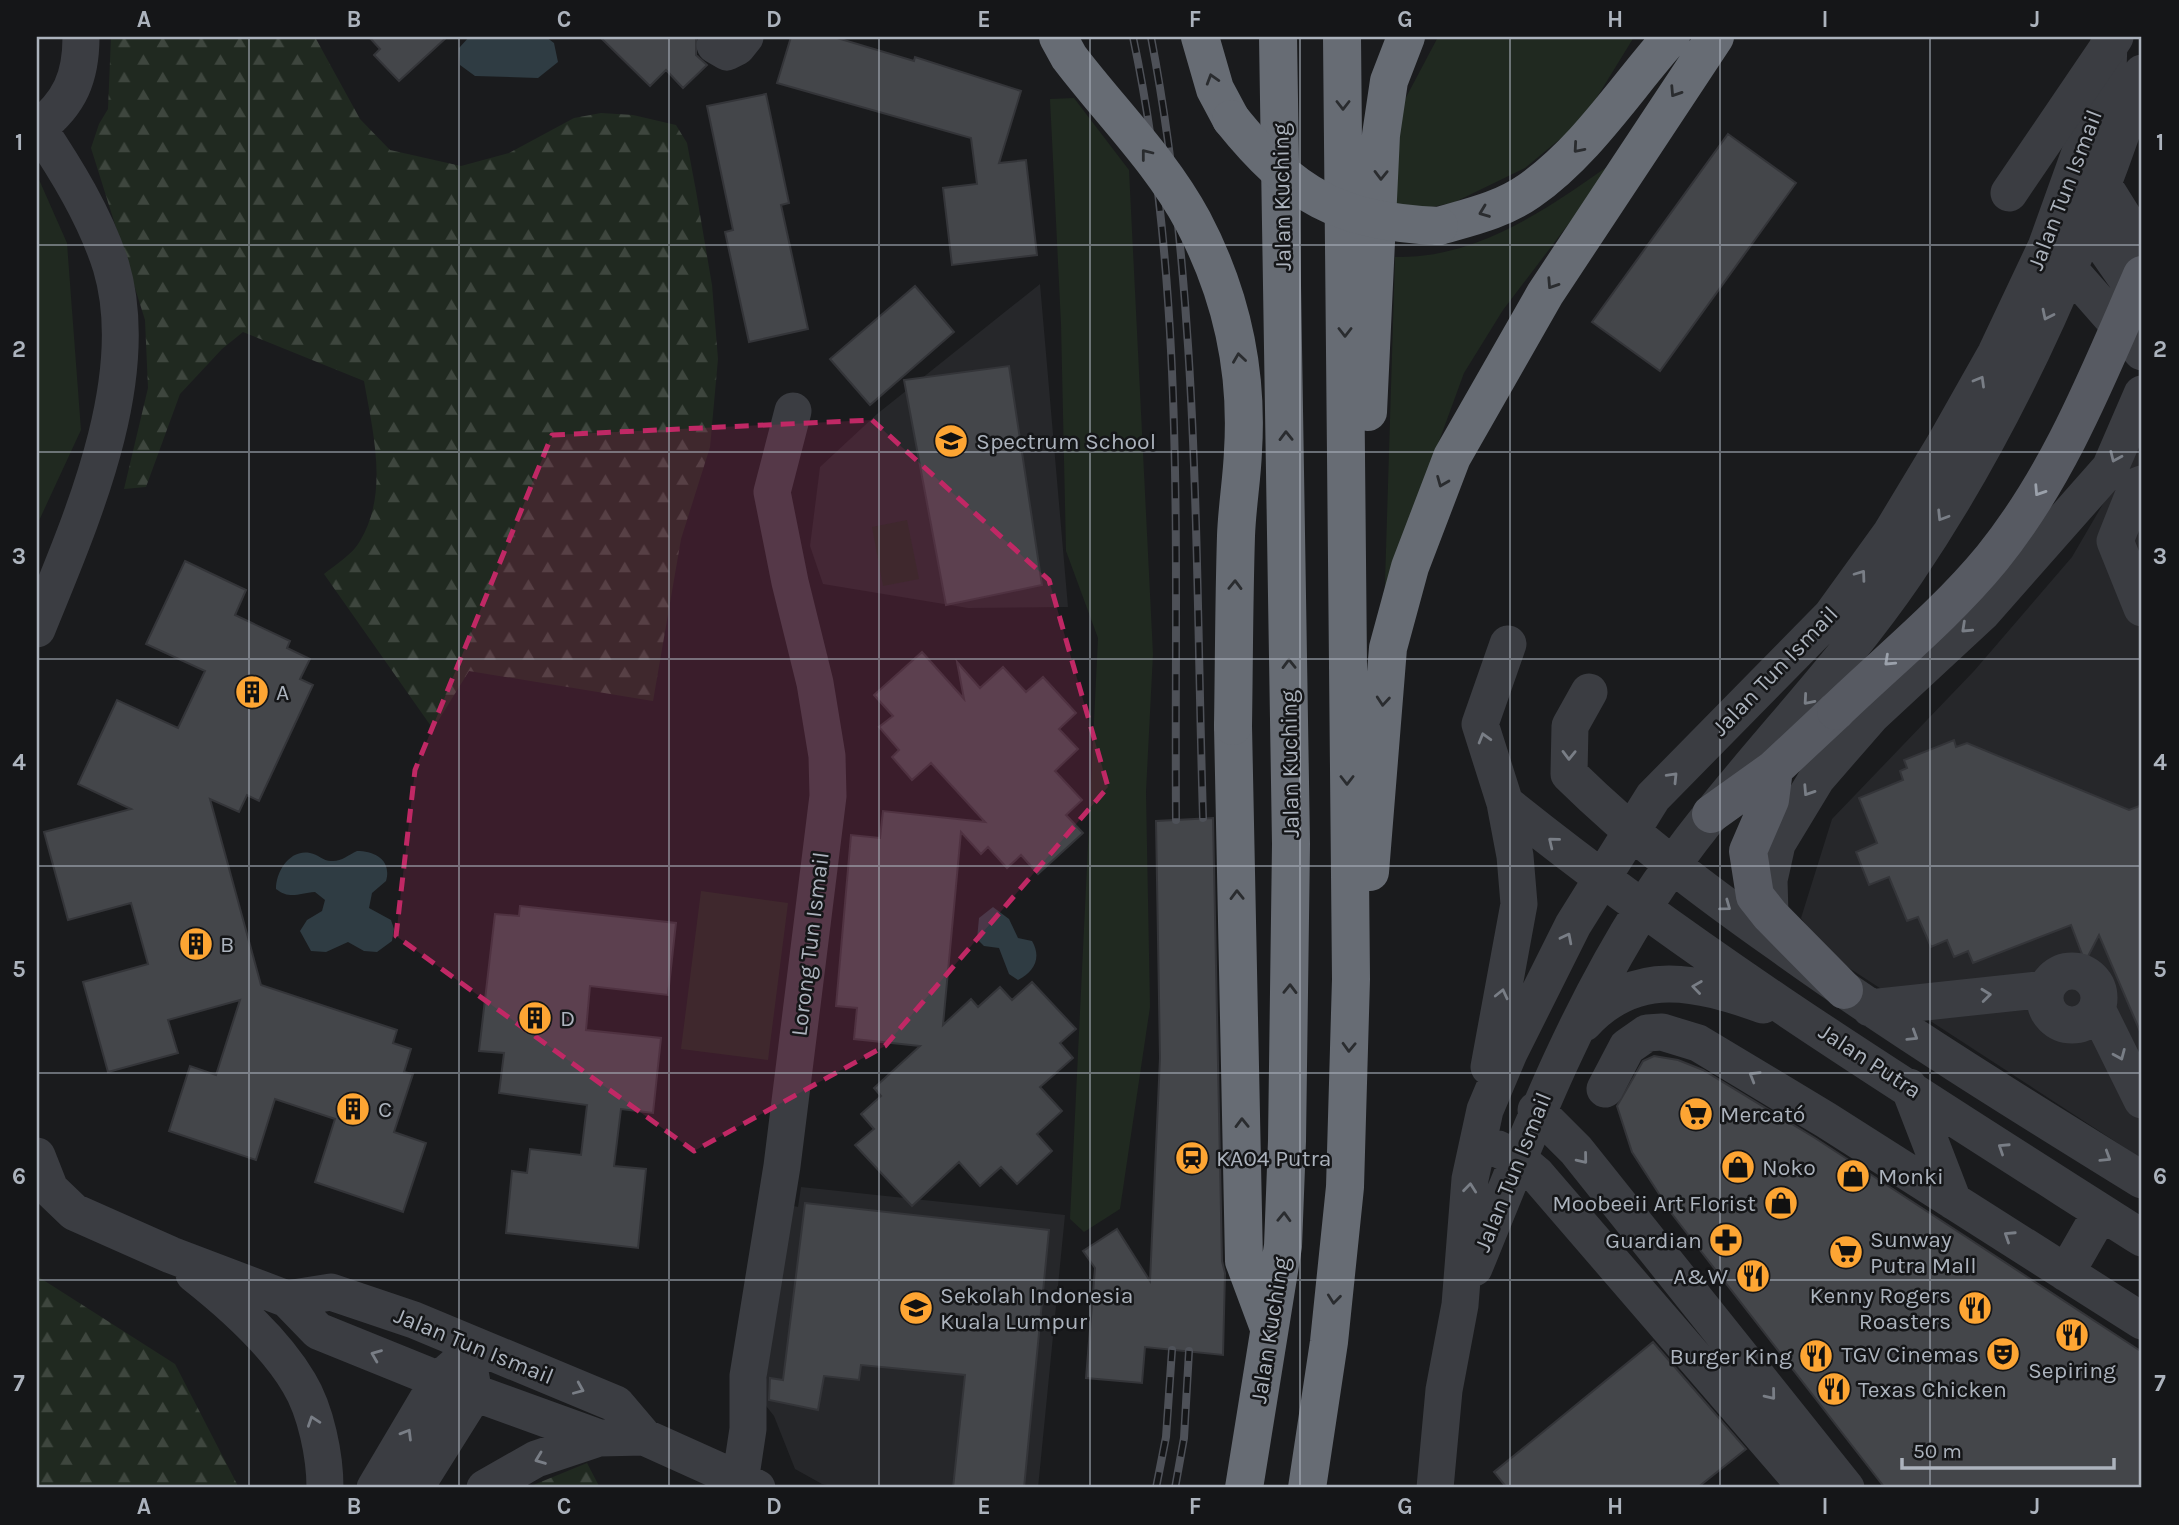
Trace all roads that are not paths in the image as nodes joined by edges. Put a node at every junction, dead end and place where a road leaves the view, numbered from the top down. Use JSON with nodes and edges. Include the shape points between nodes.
{"nodes":[{"id":1,"x":81,"y":37,"type":"edge"},
{"id":2,"x":1058,"y":37,"type":"edge"},
{"id":3,"x":1200,"y":37,"type":"edge"},
{"id":4,"x":1278,"y":37,"type":"edge"},
{"id":5,"x":1342,"y":37,"type":"edge"},
{"id":6,"x":1406,"y":37,"type":"edge"},
{"id":7,"x":1658,"y":37,"type":"edge"},
{"id":8,"x":1671,"y":37,"type":"edge"},
{"id":9,"x":1715,"y":37,"type":"edge"},
{"id":10,"x":2109,"y":37,"type":"edge"},
{"id":11,"x":2115,"y":37,"type":"edge"},
{"id":12,"x":2142,"y":73,"type":"edge"},
{"id":13,"x":1621,"y":97,"type":"junction"},
{"id":14,"x":2122,"y":114,"type":"edge"},
{"id":15,"x":38,"y":127,"type":"edge"},
{"id":16,"x":2104,"y":186,"type":"junction"},
{"id":17,"x":2009,"y":193,"type":"dead end"},
{"id":18,"x":2089,"y":225,"type":"junction"},
{"id":19,"x":2142,"y":247,"type":"edge"},
{"id":20,"x":2069,"y":269,"type":"junction"},
{"id":21,"x":2142,"y":275,"type":"edge"},
{"id":22,"x":2142,"y":301,"type":"edge"},
{"id":23,"x":2142,"y":352,"type":"edge"},
{"id":24,"x":2097,"y":378,"type":"junction"},
{"id":25,"x":2142,"y":378,"type":"edge"},
{"id":26,"x":2142,"y":394,"type":"edge"},
{"id":27,"x":793,"y":411,"type":"dead end"},
{"id":28,"x":2142,"y":484,"type":"edge"},
{"id":29,"x":2142,"y":608,"type":"edge"},
{"id":30,"x":37,"y":629,"type":"edge"},
{"id":31,"x":1508,"y":644,"type":"dead end"},
{"id":32,"x":1346,"y":651,"type":"junction"},
{"id":33,"x":1589,"y":692,"type":"dead end"},
{"id":34,"x":1774,"y":769,"type":"junction"},
{"id":35,"x":1505,"y":803,"type":"junction"},
{"id":36,"x":1711,"y":814,"type":"junction"},
{"id":37,"x":1630,"y":830,"type":"junction"},
{"id":38,"x":1671,"y":867,"type":"junction"},
{"id":39,"x":1602,"y":877,"type":"junction"},
{"id":40,"x":1644,"y":907,"type":"junction"},
{"id":41,"x":1770,"y":915,"type":"junction"},
{"id":42,"x":1351,"y":979,"type":"junction"},
{"id":43,"x":1857,"y":999,"type":"junction"},
{"id":44,"x":1809,"y":1022,"type":"junction"},
{"id":45,"x":1569,"y":1039,"type":"junction"},
{"id":46,"x":1909,"y":1087,"type":"junction"},
{"id":47,"x":1605,"y":1089,"type":"dead end"},
{"id":48,"x":2142,"y":1100,"type":"edge"},
{"id":49,"x":1536,"y":1110,"type":"junction"},
{"id":50,"x":1482,"y":1125,"type":"junction"},
{"id":51,"x":37,"y":1156,"type":"edge"},
{"id":52,"x":1518,"y":1159,"type":"junction"},
{"id":53,"x":2142,"y":1180,"type":"edge"},
{"id":54,"x":1953,"y":1201,"type":"junction"},
{"id":55,"x":2101,"y":1212,"type":"junction"},
{"id":56,"x":2142,"y":1238,"type":"edge"},
{"id":57,"x":171,"y":1255,"type":"junction"},
{"id":58,"x":2066,"y":1273,"type":"junction"},
{"id":59,"x":287,"y":1300,"type":"junction"},
{"id":60,"x":1460,"y":1305,"type":"junction"},
{"id":61,"x":414,"y":1320,"type":"junction"},
{"id":62,"x":2142,"y":1321,"type":"edge"},
{"id":63,"x":1271,"y":1333,"type":"junction"},
{"id":64,"x":516,"y":1362,"type":"junction"},
{"id":65,"x":459,"y":1378,"type":"junction"},
{"id":66,"x":644,"y":1437,"type":"junction"},
{"id":67,"x":599,"y":1438,"type":"junction"},
{"id":68,"x":748,"y":1485,"type":"edge"},
{"id":69,"x":325,"y":1488,"type":"edge"},
{"id":70,"x":375,"y":1488,"type":"edge"},
{"id":71,"x":415,"y":1488,"type":"edge"},
{"id":72,"x":485,"y":1488,"type":"edge"},
{"id":73,"x":1244,"y":1488,"type":"edge"},
{"id":74,"x":1307,"y":1488,"type":"edge"},
{"id":75,"x":1434,"y":1488,"type":"edge"},
{"id":76,"x":1807,"y":1488,"type":"edge"},
{"id":77,"x":1846,"y":1488,"type":"edge"}],
"edges":[{"from":1,"to":15,"type":"street","via":[[76,85],[61,108]]},
{"from":63,"to":2,"type":"highway","one_way":true,"bridge":true,"via":[[1244,1261],[1233,726],[1236,534],[1244,449],[1236,333],[1224,291],[1194,222]]},
{"from":13,"to":3,"type":"highway","one_way":true,"bridge":true,"via":[[1570,157],[1528,192],[1484,214],[1439,226],[1402,224],[1347,213],[1311,197],[1276,170],[1231,118],[1215,89]]},
{"from":63,"to":4,"type":"highway","name":"Jalan Kuching","one_way":true,"via":[[1283,1246],[1291,857]]},
{"from":5,"to":32,"type":"highway","one_way":true},
{"from":6,"to":32,"type":"highway","one_way":true,"via":[[1388,80],[1381,135],[1359,620]]},
{"from":7,"to":13,"type":"highway"},
{"from":8,"to":13,"type":"highway"},
{"from":9,"to":42,"type":"highway","one_way":true,"via":[[1545,294],[1452,457],[1429,516],[1388,649],[1373,859]]},
{"from":10,"to":14,"type":"street","name":"Jalan Tun Ismail","via":[[2108,70]]},
{"from":11,"to":17,"type":"street","bridge":true},
{"from":12,"to":14,"type":"street","name":"Jalan Tun Ismail"},
{"from":14,"to":16,"type":"street","name":"Jalan Tun Ismail"},
{"from":37,"to":14,"type":"street","name":"Jalan Tun Ismail","one_way":true,"via":[[1653,797],[1831,616],[1891,533],[1996,353],[2046,247]]},
{"from":15,"to":30,"type":"street","via":[[75,187],[111,266],[120,331],[100,462],[88,504]]},
{"from":16,"to":18,"type":"street","name":"Jalan Tun Ismail"},
{"from":16,"to":19,"type":"street"},
{"from":18,"to":20,"type":"street","name":"Jalan Tun Ismail"},
{"from":18,"to":22,"type":"street"},
{"from":20,"to":23,"type":"street"},
{"from":20,"to":36,"type":"street","name":"Jalan Tun Ismail","one_way":true,"via":[[2001,411],[1906,573],[1839,664]]},
{"from":21,"to":24,"type":"main road","bridge":true},
{"from":24,"to":25,"type":"street"},
{"from":24,"to":34,"type":"main road","one_way":true,"bridge":true,"via":[[2047,479],[1993,557]]},
{"from":26,"to":41,"type":"street","one_way":true,"via":[[2110,468],[1982,613],[1871,716],[1817,778],[1777,844],[1769,880]]},
{"from":27,"to":68,"type":"street","name":"Lorong Tun Ismail","via":[[772,492],[815,683],[827,756],[828,796],[785,1143],[748,1376]]},
{"from":28,"to":29,"type":"street","via":[[2137,486],[2115,541]]},
{"from":35,"to":31,"type":"street","one_way":true,"via":[[1480,724]]},
{"from":32,"to":42,"type":"highway","one_way":true},
{"from":33,"to":37,"type":"street","name":"Jalan Putra","one_way":true,"via":[[1570,726],[1569,774]]},
{"from":34,"to":36,"type":"main road"},
{"from":34,"to":41,"type":"main road","via":[[1769,800],[1748,850],[1755,896]]},
{"from":39,"to":35,"type":"street","name":"Jalan Putra","one_way":true},
{"from":50,"to":35,"type":"street","one_way":true,"via":[[1489,1057],[1519,904]]},
{"from":36,"to":38,"type":"street","name":"Jalan Tun Ismail"},
{"from":37,"to":38,"type":"street","name":"Jalan Putra"},
{"from":37,"to":39,"type":"street","name":"Jalan Tun Ismail"},
{"from":38,"to":40,"type":"street","name":"Jalan Tun Ismail"},
{"from":38,"to":43,"type":"street","name":"Jalan Putra","one_way":true},
{"from":39,"to":40,"type":"street","name":"Jalan Putra"},
{"from":50,"to":39,"type":"street","name":"Jalan Tun Ismail","one_way":true,"via":[[1534,1002]]},
{"from":40,"to":44,"type":"street","name":"Jalan Putra"},
{"from":40,"to":45,"type":"street","name":"Jalan Tun Ismail"},
{"from":41,"to":43,"type":"main road"},
{"from":42,"to":74,"type":"highway","one_way":true,"via":[[1345,1187],[1329,1342]]},
{"from":43,"to":48,"type":"street","one_way":true,"via":[[2046,989],[2046,1007],[2058,1021],[2076,1025],[2097,1009]]},
{"from":43,"to":53,"type":"street","name":"Jalan Putra","one_way":true},
{"from":44,"to":45,"type":"street","one_way":true,"via":[[1721,990],[1660,984],[1641,986],[1599,1006]]},
{"from":44,"to":46,"type":"street","name":"Jalan Putra"},
{"from":45,"to":49,"type":"street","name":"Jalan Tun Ismail"},
{"from":46,"to":54,"type":"street"},
{"from":55,"to":46,"type":"street","name":"Jalan Putra","one_way":true},
{"from":54,"to":47,"type":"street","one_way":true,"via":[[1750,1074],[1675,1035],[1647,1033],[1636,1038],[1613,1068]]},
{"from":49,"to":52,"type":"street","name":"Jalan Tun Ismail"},
{"from":49,"to":77,"type":"street","one_way":true,"via":[[1576,1150]]},
{"from":50,"to":52,"type":"street"},
{"from":60,"to":50,"type":"street","name":"Jalan Tun Ismail","one_way":true,"via":[[1470,1179]]},
{"from":51,"to":57,"type":"street","name":"Jalan Tun Ismail","via":[[60,1202]]},
{"from":52,"to":60,"type":"street","name":"Jalan Tun Ismail"},
{"from":52,"to":76,"type":"street","via":[[1537,1175]]},
{"from":58,"to":54,"type":"street","one_way":true},
{"from":55,"to":56,"type":"street","name":"Jalan Putra"},
{"from":55,"to":58,"type":"street"},
{"from":57,"to":59,"type":"street","name":"Jalan Tun Ismail"},
{"from":69,"to":57,"type":"street","one_way":true,"via":[[317,1431],[300,1384],[221,1295]]},
{"from":58,"to":62,"type":"street"},
{"from":59,"to":61,"type":"street","name":"Jalan Tun Ismail","via":[[331,1292]]},
{"from":65,"to":59,"type":"street","name":"Jalan Tun Ismail","one_way":true,"via":[[318,1331]]},
{"from":60,"to":75,"type":"street","name":"Jalan Tun Ismail","via":[[1444,1390]]},
{"from":61,"to":64,"type":"street","name":"Jalan Tun Ismail"},
{"from":61,"to":65,"type":"street","via":[[451,1345]]},
{"from":63,"to":73,"type":"highway","name":"Jalan Kuching"},
{"from":64,"to":65,"type":"street","via":[[478,1359]]},
{"from":64,"to":66,"type":"street","name":"Jalan Tun Ismail","one_way":true,"via":[[616,1404]]},
{"from":65,"to":67,"type":"street","name":"Jalan Tun Ismail"},
{"from":70,"to":65,"type":"street","one_way":true},
{"from":65,"to":71,"type":"street"},
{"from":66,"to":67,"type":"street","name":"Jalan Tun Ismail"},
{"from":66,"to":68,"type":"street","name":"Jalan Tun Ismail"},
{"from":67,"to":72,"type":"street","one_way":true,"via":[[536,1460]]}]}
